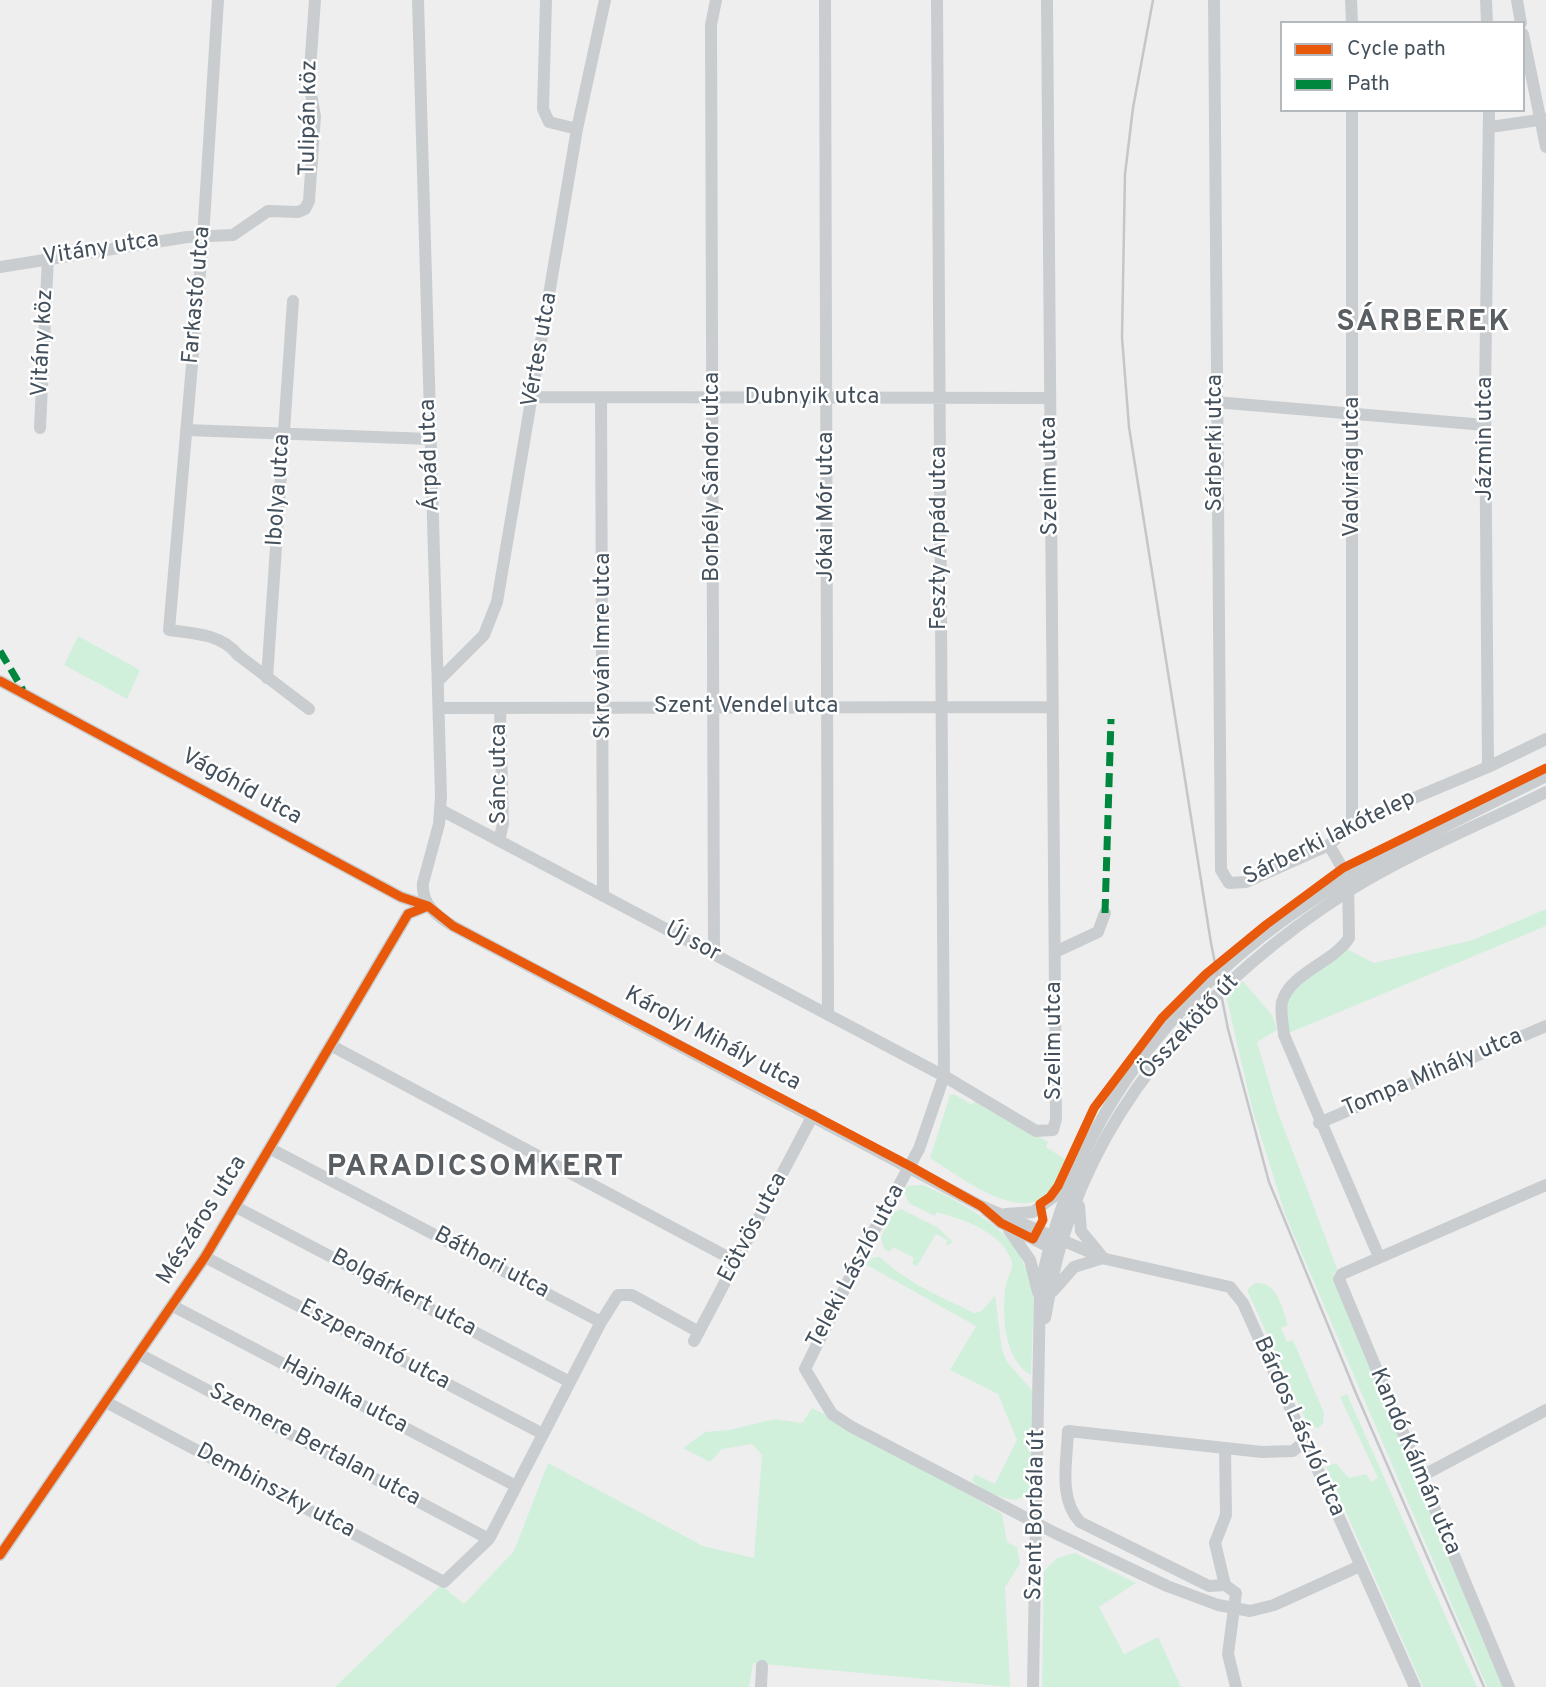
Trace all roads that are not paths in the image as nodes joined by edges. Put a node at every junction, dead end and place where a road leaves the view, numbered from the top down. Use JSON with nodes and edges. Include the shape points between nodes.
{"nodes":[{"id":1,"x":218,"y":0,"type":"edge"},
{"id":2,"x":315,"y":0,"type":"edge"},
{"id":3,"x":418,"y":0,"type":"edge"},
{"id":4,"x":546,"y":0,"type":"edge"},
{"id":5,"x":605,"y":0,"type":"edge"},
{"id":6,"x":716,"y":0,"type":"edge"},
{"id":7,"x":825,"y":0,"type":"edge"},
{"id":8,"x":937,"y":0,"type":"edge"},
{"id":9,"x":1046,"y":0,"type":"edge"},
{"id":10,"x":1214,"y":0,"type":"edge"},
{"id":11,"x":1352,"y":0,"type":"edge"},
{"id":12,"x":1486,"y":0,"type":"edge"},
{"id":13,"x":1517,"y":0,"type":"edge"},
{"id":14,"x":1352,"y":21,"type":"edge"},
{"id":15,"x":1487,"y":21,"type":"edge"},
{"id":16,"x":1521,"y":21,"type":"edge"},
{"id":17,"x":1525,"y":42,"type":"edge"},
{"id":18,"x":1352,"y":112,"type":"edge"},
{"id":19,"x":1489,"y":112,"type":"edge"},
{"id":20,"x":1543,"y":119,"type":"edge"},
{"id":21,"x":1490,"y":127,"type":"junction"},
{"id":22,"x":578,"y":129,"type":"junction"},
{"id":23,"x":1546,"y":147,"type":"edge"},
{"id":24,"x":203,"y":238,"type":"junction"},
{"id":25,"x":48,"y":257,"type":"junction"},
{"id":26,"x":0,"y":267,"type":"edge"},
{"id":27,"x":293,"y":301,"type":"dead end"},
{"id":28,"x":533,"y":397,"type":"junction"},
{"id":29,"x":601,"y":397,"type":"junction"},
{"id":30,"x":713,"y":398,"type":"junction"},
{"id":31,"x":826,"y":398,"type":"junction"},
{"id":32,"x":939,"y":398,"type":"junction"},
{"id":33,"x":1050,"y":398,"type":"junction"},
{"id":34,"x":1215,"y":402,"type":"junction"},
{"id":35,"x":1353,"y":412,"type":"junction"},
{"id":36,"x":1485,"y":425,"type":"junction"},
{"id":37,"x":40,"y":428,"type":"dead end"},
{"id":38,"x":186,"y":430,"type":"junction"},
{"id":39,"x":284,"y":433,"type":"junction"},
{"id":40,"x":430,"y":439,"type":"junction"},
{"id":41,"x":267,"y":678,"type":"junction"},
{"id":42,"x":0,"y":681,"type":"edge"},
{"id":43,"x":438,"y":681,"type":"junction"},
{"id":44,"x":942,"y":707,"type":"junction"},
{"id":45,"x":1053,"y":707,"type":"junction"},
{"id":46,"x":439,"y":708,"type":"junction"},
{"id":47,"x":500,"y":708,"type":"junction"},
{"id":48,"x":604,"y":708,"type":"junction"},
{"id":49,"x":714,"y":708,"type":"junction"},
{"id":50,"x":828,"y":708,"type":"junction"},
{"id":51,"x":309,"y":709,"type":"dead end"},
{"id":52,"x":1546,"y":739,"type":"edge"},
{"id":53,"x":1488,"y":767,"type":"junction"},
{"id":54,"x":1546,"y":776,"type":"edge"},
{"id":55,"x":1546,"y":792,"type":"edge"},
{"id":56,"x":441,"y":810,"type":"junction"},
{"id":57,"x":1352,"y":824,"type":"junction"},
{"id":58,"x":499,"y":841,"type":"junction"},
{"id":59,"x":1329,"y":845,"type":"junction"},
{"id":60,"x":1229,"y":884,"type":"joint"},
{"id":61,"x":1348,"y":885,"type":"junction"},
{"id":62,"x":603,"y":895,"type":"junction"},
{"id":63,"x":428,"y":906,"type":"junction"},
{"id":64,"x":1105,"y":913,"type":"dead end"},
{"id":65,"x":1055,"y":952,"type":"junction"},
{"id":66,"x":714,"y":954,"type":"junction"},
{"id":67,"x":828,"y":1014,"type":"junction"},
{"id":68,"x":1546,"y":1026,"type":"edge"},
{"id":69,"x":332,"y":1045,"type":"junction"},
{"id":70,"x":944,"y":1076,"type":"junction"},
{"id":71,"x":813,"y":1115,"type":"junction"},
{"id":72,"x":1319,"y":1123,"type":"junction"},
{"id":73,"x":1052,"y":1130,"type":"joint"},
{"id":74,"x":271,"y":1149,"type":"junction"},
{"id":75,"x":910,"y":1166,"type":"junction"},
{"id":76,"x":1546,"y":1185,"type":"edge"},
{"id":77,"x":1074,"y":1189,"type":"junction"},
{"id":78,"x":236,"y":1207,"type":"junction"},
{"id":79,"x":1003,"y":1219,"type":"junction"},
{"id":80,"x":1055,"y":1244,"type":"junction"},
{"id":81,"x":205,"y":1257,"type":"junction"},
{"id":82,"x":1378,"y":1257,"type":"junction"},
{"id":83,"x":1104,"y":1258,"type":"junction"},
{"id":84,"x":737,"y":1262,"type":"junction"},
{"id":85,"x":1045,"y":1296,"type":"junction"},
{"id":86,"x":173,"y":1306,"type":"junction"},
{"id":87,"x":601,"y":1322,"type":"junction"},
{"id":88,"x":139,"y":1354,"type":"junction"},
{"id":89,"x":570,"y":1382,"type":"junction"},
{"id":90,"x":106,"y":1402,"type":"junction"},
{"id":91,"x":1546,"y":1410,"type":"edge"},
{"id":92,"x":543,"y":1434,"type":"junction"},
{"id":93,"x":1305,"y":1441,"type":"junction"},
{"id":94,"x":1225,"y":1447,"type":"junction"},
{"id":95,"x":1420,"y":1477,"type":"junction"},
{"id":96,"x":516,"y":1486,"type":"junction"},
{"id":97,"x":1038,"y":1524,"type":"junction"},
{"id":98,"x":489,"y":1539,"type":"junction"},
{"id":99,"x":0,"y":1555,"type":"edge"},
{"id":100,"x":1360,"y":1566,"type":"junction"},
{"id":101,"x":1225,"y":1585,"type":"junction"},
{"id":102,"x":1234,"y":1609,"type":"junction"},
{"id":103,"x":762,"y":1666,"type":"dead end"},
{"id":104,"x":761,"y":1687,"type":"edge"},
{"id":105,"x":1033,"y":1687,"type":"edge"},
{"id":106,"x":1236,"y":1687,"type":"edge"},
{"id":107,"x":1415,"y":1687,"type":"edge"},
{"id":108,"x":1509,"y":1687,"type":"edge"}],
"edges":[{"from":1,"to":24,"type":"street","name":"Farkastó utca"},
{"from":2,"to":24,"type":"street","name":"Tulipán köz","via":[[309,83],[314,116],[309,201],[305,209],[268,211],[241,232]]},
{"from":3,"to":40,"type":"street","name":"Árpád utca"},
{"from":4,"to":22,"type":"street","via":[[543,109],[549,122]]},
{"from":5,"to":22,"type":"street","name":"Vértes utca"},
{"from":6,"to":30,"type":"street","name":"Borbély Sándor utca","via":[[711,25]]},
{"from":7,"to":31,"type":"street","name":"Jókai Mór utca"},
{"from":8,"to":32,"type":"street","name":"Feszty Árpád utca"},
{"from":9,"to":33,"type":"street","name":"Szelim utca"},
{"from":10,"to":34,"type":"street","name":"Sárberki utca"},
{"from":11,"to":14,"type":"street"},
{"from":12,"to":15,"type":"street"},
{"from":13,"to":16,"type":"street"},
{"from":17,"to":20,"type":"street"},
{"from":18,"to":35,"type":"street","name":"Vadvirág utca"},
{"from":19,"to":21,"type":"street","name":"Jázmin utca"},
{"from":20,"to":21,"type":"street"},
{"from":20,"to":23,"type":"street"},
{"from":21,"to":36,"type":"street","name":"Jázmin utca"},
{"from":22,"to":28,"type":"street","name":"Vértes utca"},
{"from":24,"to":25,"type":"street","name":"Vitány utca"},
{"from":24,"to":38,"type":"street","name":"Farkastó utca"},
{"from":25,"to":26,"type":"street","name":"Vitány utca"},
{"from":25,"to":37,"type":"street","name":"Vitány köz"},
{"from":27,"to":39,"type":"street","name":"Ibolya utca"},
{"from":28,"to":29,"type":"street","name":"Dubnyik utca"},
{"from":28,"to":43,"type":"street","name":"Vértes utca","via":[[493,617],[470,653]]},
{"from":29,"to":30,"type":"street","name":"Dubnyik utca"},
{"from":29,"to":48,"type":"street","name":"Skrován Imre utca"},
{"from":30,"to":31,"type":"street","name":"Dubnyik utca"},
{"from":30,"to":49,"type":"street","name":"Borbély Sándor utca"},
{"from":31,"to":32,"type":"street","name":"Dubnyik utca"},
{"from":31,"to":50,"type":"street","name":"Jókai Mór utca"},
{"from":32,"to":33,"type":"street","name":"Dubnyik utca"},
{"from":32,"to":44,"type":"street","name":"Feszty Árpád utca"},
{"from":33,"to":45,"type":"street","name":"Szelim utca"},
{"from":34,"to":35,"type":"street"},
{"from":34,"to":60,"type":"street","name":"Sárberki utca","via":[[1221,870]]},
{"from":35,"to":36,"type":"street"},
{"from":35,"to":57,"type":"street","name":"Vadvirág utca"},
{"from":36,"to":53,"type":"street","name":"Jázmin utca"},
{"from":38,"to":39,"type":"street"},
{"from":38,"to":41,"type":"street","name":"Farkastó utca","via":[[169,630],[197,633],[230,645]]},
{"from":39,"to":40,"type":"street"},
{"from":39,"to":41,"type":"street","name":"Ibolya utca"},
{"from":40,"to":43,"type":"street","name":"Árpád utca"},
{"from":41,"to":51,"type":"street"},
{"from":42,"to":63,"type":"street","name":"Vágóhíd utca","via":[[401,897]]},
{"from":43,"to":46,"type":"street","name":"Árpád utca"},
{"from":44,"to":45,"type":"street","name":"Szent Vendel utca"},
{"from":44,"to":50,"type":"street","name":"Szent Vendel utca"},
{"from":44,"to":70,"type":"street","name":"Feszty Árpád utca"},
{"from":45,"to":65,"type":"street","name":"Szelim utca"},
{"from":46,"to":47,"type":"street","name":"Szent Vendel utca"},
{"from":46,"to":56,"type":"street","name":"Árpád utca"},
{"from":47,"to":48,"type":"street","name":"Szent Vendel utca"},
{"from":47,"to":58,"type":"street","name":"Sánc utca","via":[[503,824]]},
{"from":48,"to":49,"type":"street","name":"Szent Vendel utca"},
{"from":48,"to":62,"type":"street","name":"Skrován Imre utca"},
{"from":49,"to":50,"type":"street","name":"Szent Vendel utca"},
{"from":49,"to":66,"type":"street","name":"Borbély Sándor utca"},
{"from":50,"to":67,"type":"street","name":"Jókai Mór utca"},
{"from":52,"to":53,"type":"street","name":"Sárberki lakótelep"},
{"from":53,"to":57,"type":"street","name":"Sárberki lakótelep"},
{"from":54,"to":61,"type":"street","name":"Összekötő út"},
{"from":55,"to":61,"type":"street","name":"Összekötő út"},
{"from":56,"to":58,"type":"street","name":"Új sor"},
{"from":56,"to":63,"type":"street","name":"Árpád utca","via":[[423,883]]},
{"from":57,"to":59,"type":"street","name":"Sárberki lakótelep"},
{"from":58,"to":62,"type":"street","name":"Új sor"},
{"from":59,"to":60,"type":"street","name":"Sárberki lakótelep","via":[[1246,882]]},
{"from":59,"to":61,"type":"street"},
{"from":61,"to":72,"type":"street","name":"Tompa Mihály utca","via":[[1349,938],[1335,955],[1294,984],[1283,1000],[1284,1035]]},
{"from":61,"to":77,"type":"street","name":"Összekötő út","via":[[1250,965],[1182,1030],[1136,1087]]},
{"from":62,"to":66,"type":"street","name":"Új sor"},
{"from":63,"to":69,"type":"street","name":"Mészáros utca","via":[[408,914]]},
{"from":63,"to":71,"type":"street","name":"Károlyi Mihály utca","via":[[453,926]]},
{"from":64,"to":65,"type":"street","name":"Szelim utca","via":[[1098,932]]},
{"from":65,"to":73,"type":"street","name":"Szelim utca","via":[[1056,1119]]},
{"from":66,"to":67,"type":"street","name":"Új sor"},
{"from":67,"to":70,"type":"street","name":"Új sor"},
{"from":68,"to":72,"type":"street","name":"Tompa Mihály utca"},
{"from":69,"to":74,"type":"street","name":"Mészáros utca"},
{"from":69,"to":84,"type":"street"},
{"from":70,"to":73,"type":"street","name":"Új sor","via":[[1036,1131]]},
{"from":70,"to":75,"type":"street","name":"Teleki László utca","via":[[926,1134]]},
{"from":71,"to":75,"type":"street","name":"Károlyi Mihály utca"},
{"from":71,"to":84,"type":"street","name":"Eötvös utca"},
{"from":72,"to":82,"type":"street","name":"Tompa Mihály utca"},
{"from":74,"to":78,"type":"street","name":"Mészáros utca"},
{"from":74,"to":87,"type":"street","name":"Báthori utca"},
{"from":75,"to":79,"type":"street","name":"Károlyi Mihály utca"},
{"from":75,"to":97,"type":"street","name":"Teleki László utca","via":[[805,1369],[832,1414]]},
{"from":76,"to":82,"type":"street"},
{"from":77,"to":79,"type":"street","via":[[1033,1212]]},
{"from":77,"to":80,"type":"street","name":"Összekötő út"},
{"from":77,"to":83,"type":"street","via":[[1081,1231]]},
{"from":78,"to":81,"type":"street","name":"Mészáros utca"},
{"from":78,"to":89,"type":"street","name":"Bolgárkert utca"},
{"from":79,"to":80,"type":"street","name":"Károlyi Mihály utca"},
{"from":79,"to":85,"type":"street","via":[[1028,1256]]},
{"from":80,"to":83,"type":"street","name":"Károlyi Mihály utca"},
{"from":80,"to":85,"type":"street","name":"Szent Borbála út"},
{"from":81,"to":86,"type":"street","name":"Mészáros utca"},
{"from":81,"to":92,"type":"street","name":"Eszperantó utca"},
{"from":82,"to":95,"type":"street","name":"Kandó Kálmán utca","via":[[1339,1279]]},
{"from":83,"to":85,"type":"street","via":[[1074,1266]]},
{"from":83,"to":93,"type":"street","name":"Bárdos László utca","via":[[1230,1287],[1243,1303]]},
{"from":84,"to":87,"type":"street","name":"Eötvös utca","via":[[697,1337],[623,1293],[613,1300]]},
{"from":85,"to":97,"type":"street","name":"Szent Borbála út","via":[[1040,1342]]},
{"from":86,"to":88,"type":"street","name":"Mészáros utca"},
{"from":86,"to":96,"type":"street","name":"Hajnalka utca"},
{"from":87,"to":89,"type":"street"},
{"from":88,"to":90,"type":"street","name":"Mészáros utca"},
{"from":88,"to":98,"type":"street","name":"Szemere Bertalan utca"},
{"from":89,"to":92,"type":"street"},
{"from":90,"to":98,"type":"street","name":"Dembinszky utca","via":[[444,1582]]},
{"from":90,"to":99,"type":"street","name":"Mészáros utca"},
{"from":91,"to":95,"type":"street"},
{"from":92,"to":96,"type":"street"},
{"from":93,"to":94,"type":"street","via":[[1293,1451]]},
{"from":93,"to":100,"type":"street","name":"Bárdos László utca"},
{"from":94,"to":101,"type":"street","via":[[1226,1515],[1215,1543]]},
{"from":94,"to":101,"type":"street","via":[[1068,1431],[1066,1496],[1070,1511],[1080,1522],[1209,1586]]},
{"from":95,"to":108,"type":"street","name":"Kandó Kálmán utca"},
{"from":96,"to":98,"type":"street"},
{"from":97,"to":102,"type":"street","via":[[1167,1586]]},
{"from":97,"to":105,"type":"street","name":"Szent Borbála út"},
{"from":100,"to":102,"type":"street","via":[[1273,1605],[1250,1611]]},
{"from":100,"to":107,"type":"street","name":"Bárdos László utca"},
{"from":101,"to":102,"type":"street","via":[[1236,1593]]},
{"from":102,"to":106,"type":"street","via":[[1228,1654]]},
{"from":103,"to":104,"type":"street"}]}
